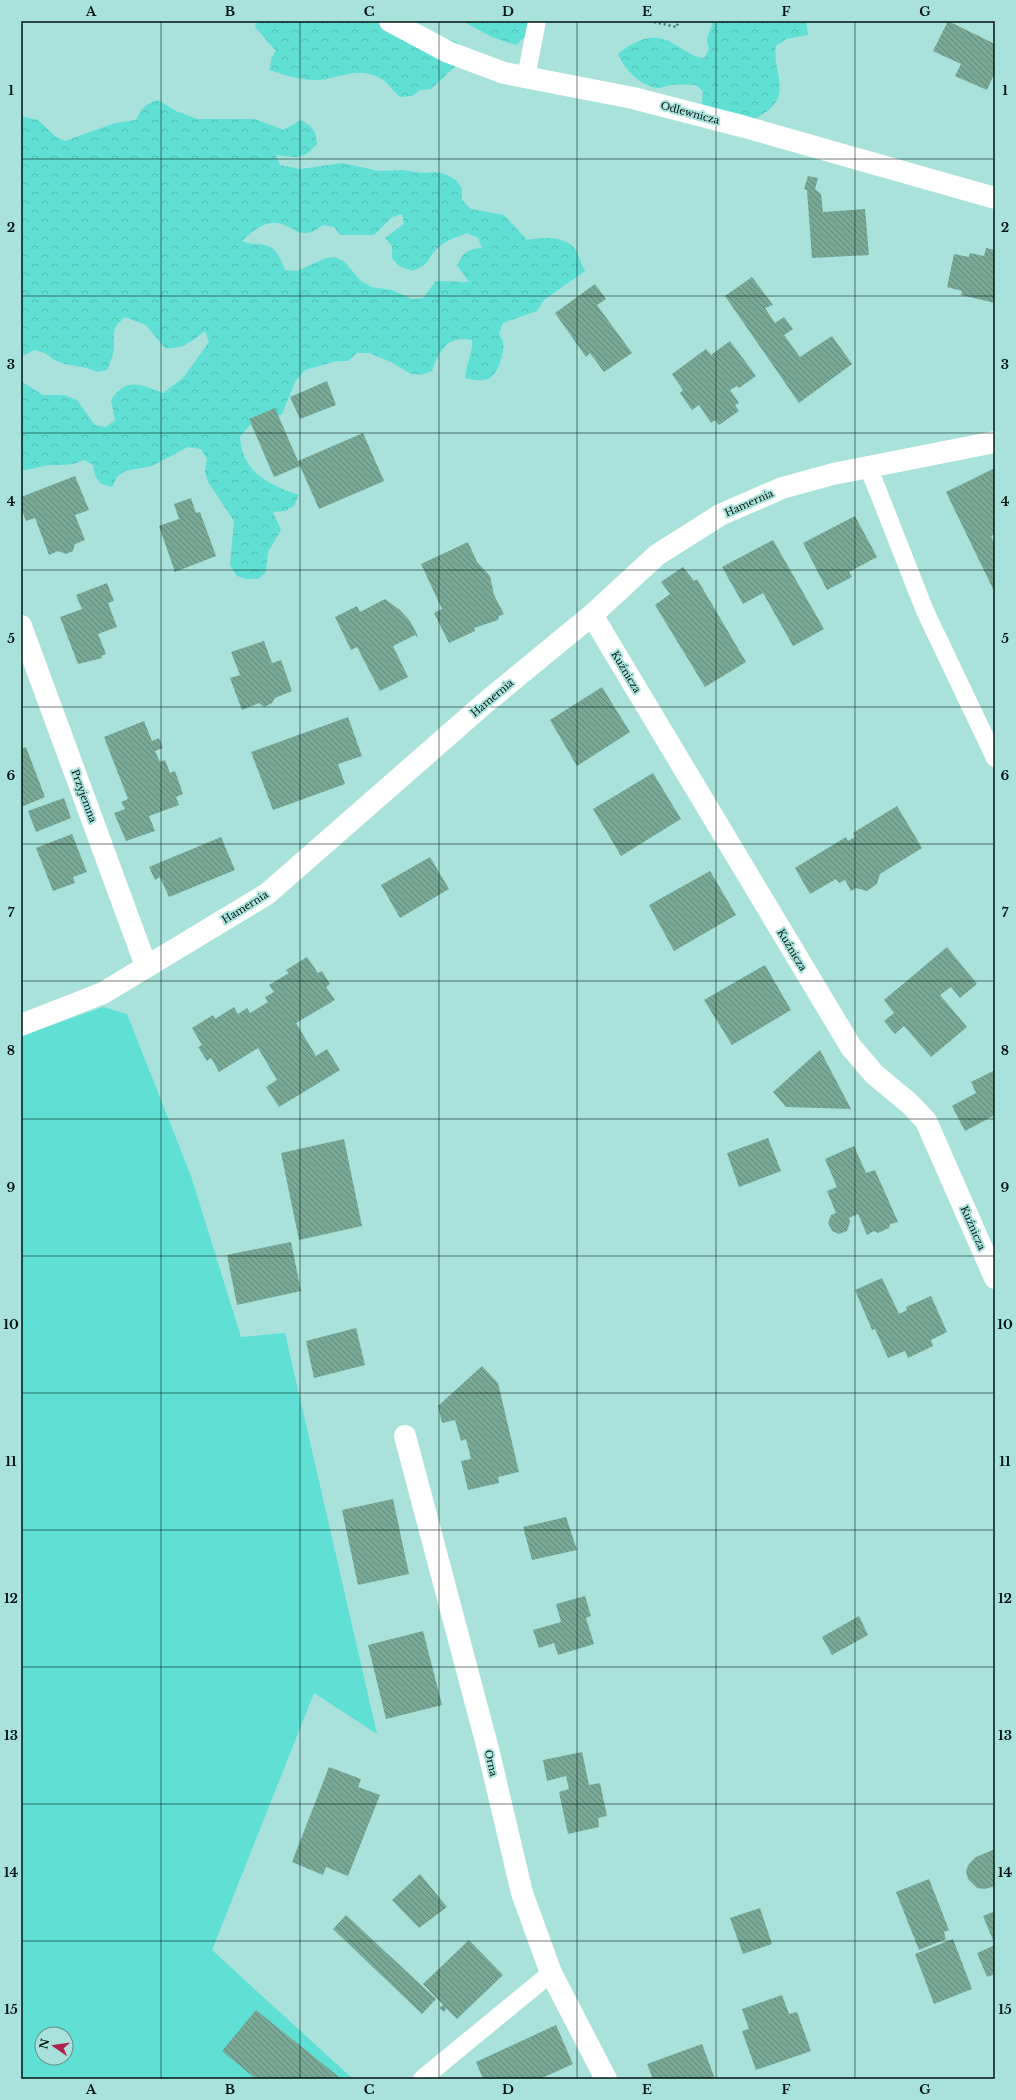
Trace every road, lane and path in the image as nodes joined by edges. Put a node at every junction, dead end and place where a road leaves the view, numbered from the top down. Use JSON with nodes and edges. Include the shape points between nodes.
{"nodes":[{"id":1,"x":390,"y":21,"type":"edge"},
{"id":2,"x":537,"y":21,"type":"edge"},
{"id":3,"x":649,"y":21,"type":"edge"},
{"id":4,"x":678,"y":21,"type":"edge"},
{"id":5,"x":660,"y":22,"type":"edge"},
{"id":6,"x":526,"y":77,"type":"junction"},
{"id":7,"x":995,"y":198,"type":"edge"},
{"id":8,"x":995,"y":442,"type":"edge"},
{"id":9,"x":868,"y":466,"type":"junction"},
{"id":10,"x":592,"y":615,"type":"junction"},
{"id":11,"x":21,"y":626,"type":"edge"},
{"id":12,"x":995,"y":758,"type":"edge"},
{"id":13,"x":146,"y":966,"type":"junction"},
{"id":14,"x":21,"y":1025,"type":"edge"},
{"id":15,"x":995,"y":1278,"type":"edge"},
{"id":16,"x":405,"y":1436,"type":"dead end"},
{"id":17,"x":551,"y":1973,"type":"junction"},
{"id":18,"x":422,"y":2079,"type":"edge"},
{"id":19,"x":606,"y":2079,"type":"edge"}],
"edges":[{"from":1,"to":6,"type":"street","name":"Odlewnicza","via":[[448,52],[504,73]]},
{"from":2,"to":6,"type":"lane"},
{"from":3,"to":5,"type":"path"},
{"from":4,"to":5,"type":"path","via":[[677,28]]},
{"from":6,"to":7,"type":"street","name":"Odlewnicza","via":[[640,100]]},
{"from":8,"to":9,"type":"street","name":"Hamernia"},
{"from":9,"to":10,"type":"street","name":"Hamernia","via":[[782,488],[720,515],[656,555]]},
{"from":9,"to":12,"type":"lane","via":[[925,611]]},
{"from":10,"to":13,"type":"street","name":"Hamernia","via":[[486,703],[267,894]]},
{"from":10,"to":15,"type":"street","name":"Kuźnicza","via":[[851,1047],[874,1074],[926,1121]]},
{"from":11,"to":13,"type":"street","name":"Przyjemna"},
{"from":13,"to":14,"type":"street","name":"Hamernia","via":[[103,993]]},
{"from":16,"to":17,"type":"street","name":"Orna","via":[[488,1749],[522,1893]]},
{"from":17,"to":18,"type":"lane"},
{"from":17,"to":19,"type":"street","name":"Orna"}]}
